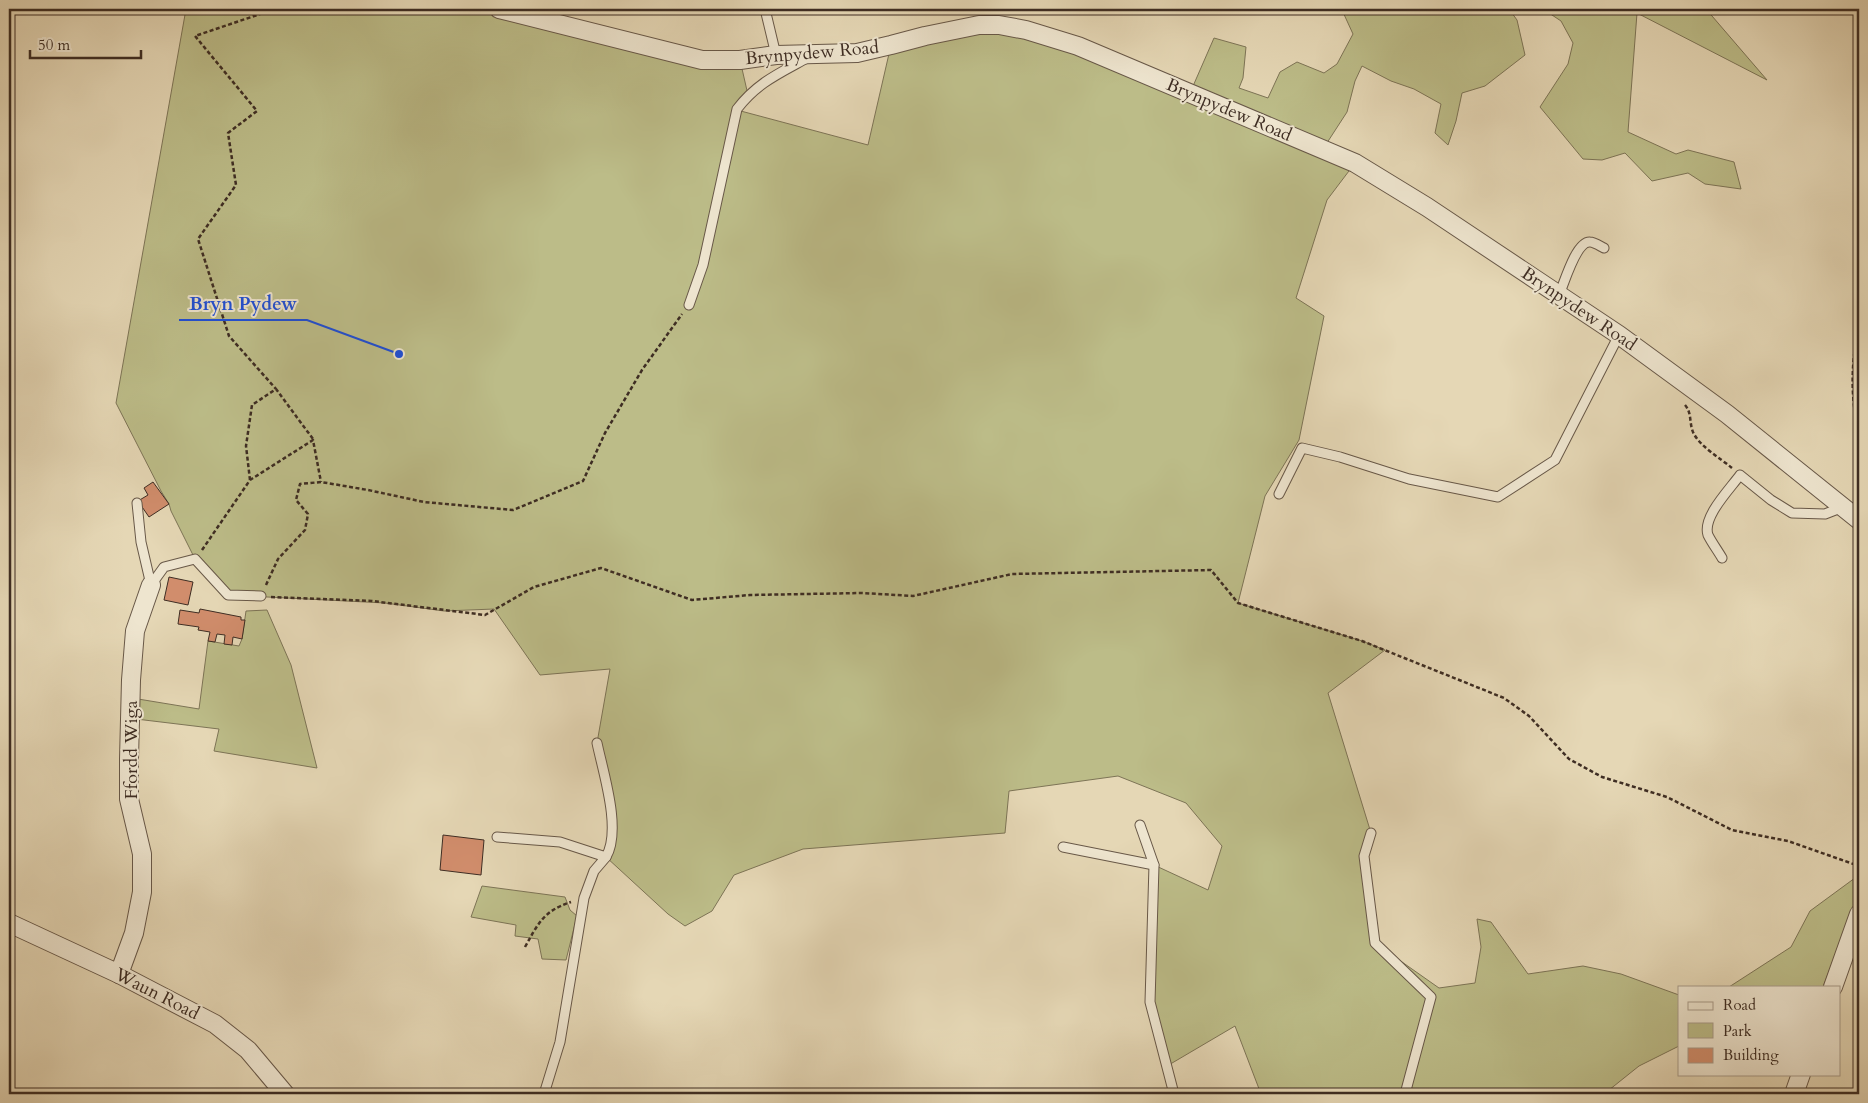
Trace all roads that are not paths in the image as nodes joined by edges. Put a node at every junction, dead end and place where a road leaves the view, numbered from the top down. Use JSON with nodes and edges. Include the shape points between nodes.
{"nodes":[{"id":1,"x":499,"y":9,"type":"edge"},
{"id":2,"x":765,"y":9,"type":"edge"},
{"id":3,"x":814,"y":54,"type":"junction"},
{"id":4,"x":776,"y":55,"type":"junction"},
{"id":5,"x":1604,"y":248,"type":"dead end"},
{"id":6,"x":1559,"y":295,"type":"junction"},
{"id":7,"x":689,"y":305,"type":"road end"},
{"id":8,"x":1619,"y":335,"type":"junction"},
{"id":9,"x":1279,"y":494,"type":"dead end"},
{"id":10,"x":137,"y":503,"type":"dead end"},
{"id":11,"x":1843,"y":507,"type":"junction"},
{"id":12,"x":1859,"y":520,"type":"edge"},
{"id":13,"x":1722,"y":558,"type":"dead end"},
{"id":14,"x":151,"y":585,"type":"junction"},
{"id":15,"x":261,"y":596,"type":"road end"},
{"id":16,"x":596,"y":743,"type":"dead end"},
{"id":17,"x":1140,"y":824,"type":"dead end"},
{"id":18,"x":1371,"y":833,"type":"dead end"},
{"id":19,"x":497,"y":838,"type":"dead end"},
{"id":20,"x":1064,"y":847,"type":"dead end"},
{"id":21,"x":606,"y":857,"type":"junction"},
{"id":22,"x":1154,"y":865,"type":"junction"},
{"id":23,"x":1859,"y":914,"type":"edge"},
{"id":24,"x":9,"y":923,"type":"edge"},
{"id":25,"x":120,"y":974,"type":"junction"},
{"id":26,"x":1833,"y":986,"type":"edge"},
{"id":27,"x":1801,"y":1076,"type":"edge"},
{"id":28,"x":285,"y":1094,"type":"edge"},
{"id":29,"x":544,"y":1094,"type":"edge"},
{"id":30,"x":1174,"y":1094,"type":"edge"},
{"id":31,"x":1405,"y":1094,"type":"edge"},
{"id":32,"x":1794,"y":1094,"type":"edge"}],
"edges":[{"from":1,"to":4,"type":"street","name":"Brynpydew Road","via":[[702,60],[740,60]]},
{"from":2,"to":4,"type":"lane"},
{"from":3,"to":4,"type":"street","name":"Brynpydew Road"},
{"from":3,"to":6,"type":"street","name":"Brynpydew Road","via":[[857,52],[979,25],[1026,30],[1078,46],[1355,163]]},
{"from":3,"to":7,"type":"lane","via":[[762,83],[737,110],[703,266]]},
{"from":5,"to":6,"type":"lane","via":[[1591,241],[1579,249]]},
{"from":6,"to":8,"type":"street","name":"Brynpydew Road"},
{"from":8,"to":9,"type":"lane","via":[[1555,460],[1498,497],[1409,479],[1302,448]]},
{"from":8,"to":11,"type":"street","name":"Brynpydew Road","via":[[1727,414]]},
{"from":10,"to":14,"type":"lane","via":[[141,542]]},
{"from":11,"to":12,"type":"street","name":"Brynpydew Road"},
{"from":11,"to":13,"type":"lane","via":[[1825,514],[1792,513],[1740,475],[1708,518],[1708,535]]},
{"from":14,"to":15,"type":"lane","via":[[164,566],[195,559],[228,595]]},
{"from":14,"to":25,"type":"street","name":"Ffordd Wiga","via":[[135,631],[131,680],[129,799],[142,854],[142,892],[134,933]]},
{"from":16,"to":21,"type":"lane","via":[[610,800],[612,838]]},
{"from":17,"to":22,"type":"lane"},
{"from":18,"to":31,"type":"lane","via":[[1364,856],[1375,943],[1431,997]]},
{"from":19,"to":21,"type":"lane","via":[[560,842]]},
{"from":20,"to":22,"type":"lane"},
{"from":21,"to":29,"type":"lane","via":[[594,871],[584,898],[560,1042]]},
{"from":22,"to":30,"type":"lane","via":[[1150,1002]]},
{"from":23,"to":26,"type":"street"},
{"from":24,"to":25,"type":"street","name":"Waun Road"},
{"from":25,"to":28,"type":"street","name":"Waun Road","via":[[215,1024],[248,1050]]},
{"from":27,"to":32,"type":"street"}]}
